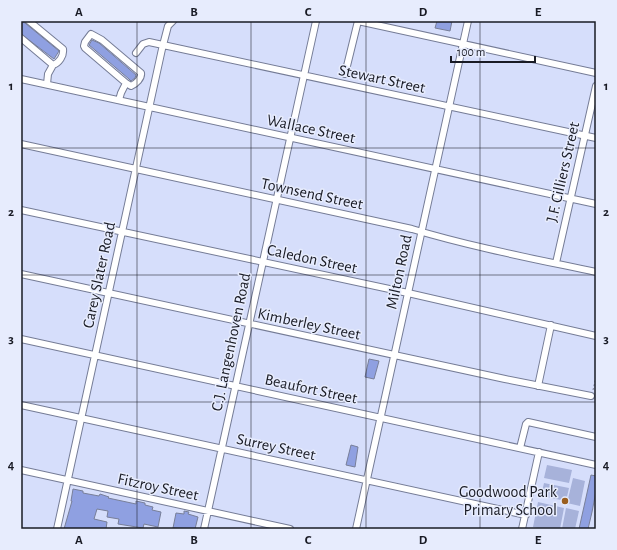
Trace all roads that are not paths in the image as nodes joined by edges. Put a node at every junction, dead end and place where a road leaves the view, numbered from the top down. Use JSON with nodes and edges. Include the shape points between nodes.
{"nodes":[{"id":1,"x":29,"y":21,"type":"edge"},
{"id":2,"x":173,"y":21,"type":"edge"},
{"id":3,"x":316,"y":21,"type":"edge"},
{"id":4,"x":358,"y":21,"type":"edge"},
{"id":5,"x":468,"y":21,"type":"edge"},
{"id":6,"x":21,"y":38,"type":"edge"},
{"id":7,"x":463,"y":44,"type":"junction"},
{"id":8,"x":164,"y":45,"type":"junction"},
{"id":9,"x":136,"y":53,"type":"dead end"},
{"id":10,"x":52,"y":65,"type":"junction"},
{"id":11,"x":596,"y":73,"type":"edge"},
{"id":12,"x":345,"y":74,"type":"dead end"},
{"id":13,"x":304,"y":75,"type":"junction"},
{"id":14,"x":21,"y":79,"type":"edge"},
{"id":15,"x":126,"y":83,"type":"junction"},
{"id":16,"x":47,"y":84,"type":"junction"},
{"id":17,"x":596,"y":86,"type":"edge"},
{"id":18,"x":119,"y":100,"type":"junction"},
{"id":19,"x":150,"y":107,"type":"junction"},
{"id":20,"x":449,"y":107,"type":"junction"},
{"id":21,"x":584,"y":136,"type":"junction"},
{"id":22,"x":290,"y":137,"type":"junction"},
{"id":23,"x":596,"y":138,"type":"edge"},
{"id":24,"x":21,"y":144,"type":"edge"},
{"id":25,"x":136,"y":169,"type":"junction"},
{"id":26,"x":436,"y":169,"type":"junction"},
{"id":27,"x":570,"y":198,"type":"junction"},
{"id":28,"x":276,"y":200,"type":"junction"},
{"id":29,"x":596,"y":204,"type":"edge"},
{"id":30,"x":21,"y":210,"type":"edge"},
{"id":31,"x":122,"y":231,"type":"junction"},
{"id":32,"x":422,"y":232,"type":"junction"},
{"id":33,"x":263,"y":261,"type":"junction"},
{"id":34,"x":556,"y":263,"type":"junction"},
{"id":35,"x":596,"y":272,"type":"edge"},
{"id":36,"x":21,"y":274,"type":"edge"},
{"id":37,"x":408,"y":293,"type":"junction"},
{"id":38,"x":109,"y":294,"type":"junction"},
{"id":39,"x":249,"y":324,"type":"junction"},
{"id":40,"x":551,"y":325,"type":"junction"},
{"id":41,"x":596,"y":336,"type":"edge"},
{"id":42,"x":21,"y":339,"type":"edge"},
{"id":43,"x":95,"y":355,"type":"junction"},
{"id":44,"x":394,"y":355,"type":"junction"},
{"id":45,"x":236,"y":386,"type":"junction"},
{"id":46,"x":538,"y":386,"type":"junction"},
{"id":47,"x":591,"y":396,"type":"road end"},
{"id":48,"x":21,"y":405,"type":"edge"},
{"id":49,"x":381,"y":417,"type":"junction"},
{"id":50,"x":81,"y":418,"type":"junction"},
{"id":51,"x":596,"y":437,"type":"edge"},
{"id":52,"x":221,"y":448,"type":"junction"},
{"id":53,"x":520,"y":448,"type":"junction"},
{"id":54,"x":539,"y":452,"type":"junction"},
{"id":55,"x":596,"y":465,"type":"edge"},
{"id":56,"x":21,"y":470,"type":"edge"},
{"id":57,"x":367,"y":480,"type":"junction"},
{"id":58,"x":68,"y":481,"type":"junction"},
{"id":59,"x":208,"y":511,"type":"junction"},
{"id":60,"x":526,"y":515,"type":"junction"},
{"id":61,"x":57,"y":529,"type":"edge"},
{"id":62,"x":204,"y":529,"type":"edge"},
{"id":63,"x":290,"y":529,"type":"edge"},
{"id":64,"x":356,"y":529,"type":"edge"},
{"id":65,"x":522,"y":529,"type":"edge"}],
"edges":[{"from":1,"to":10,"type":"street","via":[[63,49],[63,55]]},
{"from":2,"to":8,"type":"street","name":"Carey Slater Road","via":[[168,26]]},
{"from":3,"to":13,"type":"street","name":"C.J. Langenhoven Road"},
{"from":4,"to":7,"type":"street"},
{"from":4,"to":12,"type":"street"},
{"from":5,"to":7,"type":"street","name":"Milton Road"},
{"from":6,"to":10,"type":"street"},
{"from":7,"to":11,"type":"street"},
{"from":7,"to":20,"type":"street","name":"Milton Road"},
{"from":8,"to":9,"type":"street","name":"Stewart Street","via":[[146,42]]},
{"from":8,"to":13,"type":"street","name":"Stewart Street"},
{"from":8,"to":19,"type":"street","name":"Carey Slater Road"},
{"from":10,"to":16,"type":"street"},
{"from":13,"to":20,"type":"street","name":"Stewart Street"},
{"from":13,"to":22,"type":"street","name":"C.J. Langenhoven Road"},
{"from":14,"to":16,"type":"street","name":"Wallace Street"},
{"from":15,"to":15,"type":"street","via":[[85,48],[85,42],[90,35],[95,35],[141,73],[141,77],[133,85]]},
{"from":15,"to":18,"type":"street"},
{"from":16,"to":18,"type":"street","name":"Wallace Street"},
{"from":17,"to":21,"type":"street","name":"J.F. Cilliers Street"},
{"from":18,"to":19,"type":"street","name":"Wallace Street"},
{"from":19,"to":22,"type":"street","name":"Wallace Street"},
{"from":19,"to":25,"type":"street","name":"Carey Slater Road"},
{"from":20,"to":21,"type":"street","name":"Stewart Street"},
{"from":20,"to":26,"type":"street","name":"Milton Road"},
{"from":21,"to":23,"type":"street","name":"Stewart Street"},
{"from":21,"to":27,"type":"street","name":"J.F. Cilliers Street"},
{"from":22,"to":26,"type":"street","name":"Wallace Street"},
{"from":22,"to":28,"type":"street","name":"C.J. Langenhoven Road"},
{"from":24,"to":25,"type":"street","name":"Townsend Street"},
{"from":25,"to":28,"type":"street","name":"Townsend Street"},
{"from":25,"to":31,"type":"street","name":"Carey Slater Road"},
{"from":26,"to":27,"type":"street","name":"Wallace Street"},
{"from":26,"to":32,"type":"street","name":"Milton Road"},
{"from":27,"to":29,"type":"street","name":"Wallace Street"},
{"from":27,"to":34,"type":"street","name":"J.F. Cilliers Street"},
{"from":28,"to":32,"type":"street","name":"Townsend Street"},
{"from":28,"to":33,"type":"street","name":"C.J. Langenhoven Road"},
{"from":30,"to":31,"type":"street","name":"Caledon Street"},
{"from":31,"to":33,"type":"street","name":"Caledon Street"},
{"from":31,"to":38,"type":"street","name":"Carey Slater Road"},
{"from":32,"to":34,"type":"street","name":"Townsend Street"},
{"from":32,"to":37,"type":"street","name":"Milton Road"},
{"from":33,"to":37,"type":"street","name":"Caledon Street"},
{"from":33,"to":39,"type":"street","name":"C.J. Langenhoven Road"},
{"from":34,"to":35,"type":"street","name":"Townsend Street"},
{"from":36,"to":38,"type":"street","name":"Kimberley Street"},
{"from":37,"to":40,"type":"street","name":"Caledon Street"},
{"from":37,"to":44,"type":"street","name":"Milton Road"},
{"from":38,"to":39,"type":"street","name":"Kimberley Street"},
{"from":38,"to":43,"type":"street","name":"Carey Slater Road"},
{"from":39,"to":44,"type":"street","name":"Kimberley Street"},
{"from":39,"to":45,"type":"street","name":"C.J. Langenhoven Road"},
{"from":40,"to":41,"type":"street","name":"Caledon Street"},
{"from":40,"to":46,"type":"street"},
{"from":42,"to":43,"type":"street","name":"Beaufort Street"},
{"from":43,"to":45,"type":"street","name":"Beaufort Street"},
{"from":43,"to":50,"type":"street","name":"Carey Slater Road"},
{"from":44,"to":46,"type":"street","name":"Kimberley Street"},
{"from":44,"to":49,"type":"street","name":"Milton Road"},
{"from":45,"to":49,"type":"street","name":"Beaufort Street"},
{"from":45,"to":52,"type":"street","name":"C.J. Langenhoven Road"},
{"from":46,"to":47,"type":"street","name":"Kimberley Street"},
{"from":48,"to":50,"type":"street","name":"Surrey Street"},
{"from":49,"to":53,"type":"street","name":"Beaufort Street"},
{"from":49,"to":57,"type":"street","name":"Milton Road"},
{"from":50,"to":52,"type":"street","name":"Surrey Street"},
{"from":50,"to":58,"type":"street","name":"Carey Slater Road"},
{"from":51,"to":53,"type":"street","via":[[528,422]]},
{"from":52,"to":57,"type":"street","name":"Surrey Street"},
{"from":52,"to":59,"type":"street","name":"C.J. Langenhoven Road"},
{"from":53,"to":54,"type":"street","name":"Beaufort Street"},
{"from":54,"to":55,"type":"street","name":"Beaufort Street"},
{"from":54,"to":60,"type":"street"},
{"from":56,"to":58,"type":"street","name":"Fitzroy Street"},
{"from":57,"to":60,"type":"street","name":"Surrey Street"},
{"from":57,"to":64,"type":"street","name":"Milton Road"},
{"from":58,"to":59,"type":"street","name":"Fitzroy Street"},
{"from":58,"to":61,"type":"street","name":"Carey Slater Road"},
{"from":59,"to":62,"type":"street","name":"C.J. Langenhoven Road"},
{"from":59,"to":63,"type":"street","name":"Fitzroy Street"},
{"from":60,"to":65,"type":"street"}]}
